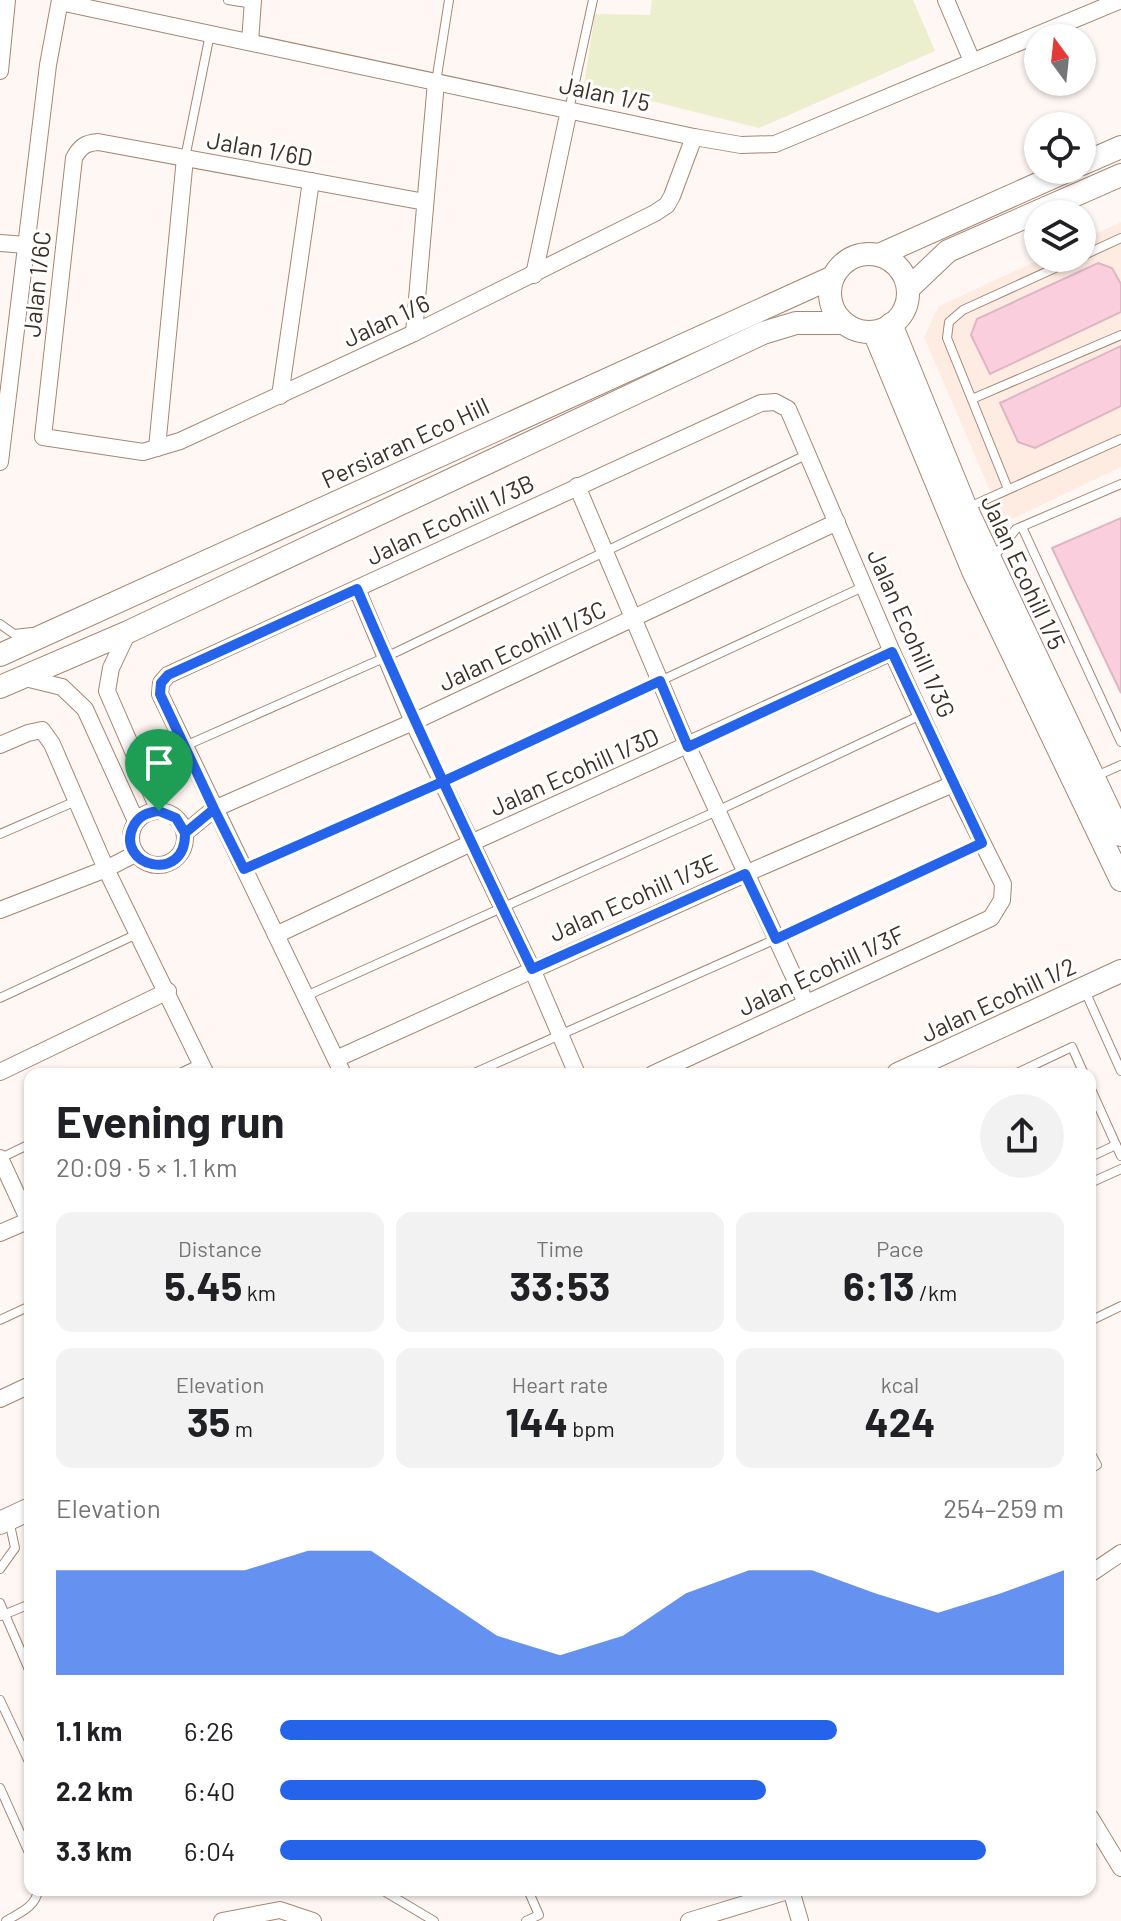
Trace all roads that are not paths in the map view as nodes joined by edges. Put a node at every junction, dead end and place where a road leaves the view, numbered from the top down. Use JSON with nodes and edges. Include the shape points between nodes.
{"nodes":[{"id":1,"x":7,"y":0,"type":"edge"},
{"id":2,"x":228,"y":0,"type":"edge"},
{"id":3,"x":449,"y":0,"type":"edge"},
{"id":4,"x":593,"y":0,"type":"edge"},
{"id":5,"x":946,"y":0,"type":"edge"},
{"id":6,"x":1121,"y":0,"type":"edge"},
{"id":7,"x":60,"y":1,"type":"edge"},
{"id":8,"x":253,"y":2,"type":"edge"},
{"id":9,"x":1100,"y":4,"type":"edge"},
{"id":10,"x":210,"y":33,"type":"junction"},
{"id":11,"x":250,"y":42,"type":"junction"},
{"id":12,"x":972,"y":61,"type":"junction"},
{"id":13,"x":0,"y":71,"type":"edge"},
{"id":14,"x":436,"y":82,"type":"junction"},
{"id":15,"x":569,"y":110,"type":"junction"},
{"id":16,"x":694,"y":137,"type":"junction"},
{"id":17,"x":87,"y":143,"type":"joint"},
{"id":18,"x":1121,"y":147,"type":"edge"},
{"id":19,"x":185,"y":158,"type":"junction"},
{"id":20,"x":1096,"y":158,"type":"edge"},
{"id":21,"x":1121,"y":175,"type":"edge"},
{"id":22,"x":311,"y":181,"type":"junction"},
{"id":23,"x":1038,"y":184,"type":"edge"},
{"id":24,"x":425,"y":202,"type":"junction"},
{"id":25,"x":1121,"y":238,"type":"edge"},
{"id":26,"x":0,"y":243,"type":"edge"},
{"id":27,"x":26,"y":245,"type":"junction"},
{"id":28,"x":1096,"y":249,"type":"edge"},
{"id":29,"x":879,"y":255,"type":"junction"},
{"id":30,"x":1046,"y":272,"type":"edge"},
{"id":31,"x":534,"y":275,"type":"junction"},
{"id":32,"x":833,"y":277,"type":"junction"},
{"id":33,"x":908,"y":289,"type":"junction"},
{"id":34,"x":843,"y":323,"type":"junction"},
{"id":35,"x":883,"y":328,"type":"junction"},
{"id":36,"x":414,"y":333,"type":"junction"},
{"id":37,"x":1121,"y":335,"type":"edge"},
{"id":38,"x":280,"y":396,"type":"junction"},
{"id":39,"x":972,"y":399,"type":"junction"},
{"id":40,"x":761,"y":403,"type":"joint"},
{"id":41,"x":43,"y":437,"type":"joint"},
{"id":42,"x":1121,"y":439,"type":"edge"},
{"id":43,"x":157,"y":448,"type":"junction"},
{"id":44,"x":808,"y":454,"type":"junction"},
{"id":45,"x":0,"y":462,"type":"edge"},
{"id":46,"x":1121,"y":484,"type":"edge"},
{"id":47,"x":577,"y":486,"type":"junction"},
{"id":48,"x":1008,"y":489,"type":"junction"},
{"id":49,"x":966,"y":508,"type":"junction"},
{"id":50,"x":837,"y":522,"type":"junction"},
{"id":51,"x":1022,"y":527,"type":"junction"},
{"id":52,"x":604,"y":550,"type":"junction"},
{"id":53,"x":990,"y":562,"type":"junction"},
{"id":54,"x":865,"y":586,"type":"junction"},
{"id":55,"x":357,"y":589,"type":"junction"},
{"id":56,"x":634,"y":619,"type":"junction"},
{"id":57,"x":0,"y":624,"type":"edge"},
{"id":58,"x":60,"y":628,"type":"junction"},
{"id":59,"x":128,"y":632,"type":"junction"},
{"id":60,"x":892,"y":652,"type":"junction"},
{"id":61,"x":0,"y":655,"type":"edge"},
{"id":62,"x":386,"y":657,"type":"junction"},
{"id":63,"x":21,"y":677,"type":"junction"},
{"id":64,"x":660,"y":681,"type":"junction"},
{"id":65,"x":0,"y":687,"type":"edge"},
{"id":66,"x":921,"y":715,"type":"junction"},
{"id":67,"x":413,"y":722,"type":"junction"},
{"id":68,"x":1121,"y":742,"type":"edge"},
{"id":69,"x":0,"y":745,"type":"edge"},
{"id":70,"x":185,"y":746,"type":"junction"},
{"id":71,"x":688,"y":747,"type":"junction"},
{"id":72,"x":1121,"y":765,"type":"edge"},
{"id":73,"x":1094,"y":778,"type":"junction"},
{"id":74,"x":442,"y":782,"type":"junction"},
{"id":75,"x":953,"y":784,"type":"junction"},
{"id":76,"x":77,"y":800,"type":"junction"},
{"id":77,"x":214,"y":809,"type":"junction"},
{"id":78,"x":159,"y":811,"type":"junction"},
{"id":79,"x":717,"y":811,"type":"junction"},
{"id":80,"x":136,"y":821,"type":"junction"},
{"id":81,"x":185,"y":833,"type":"junction"},
{"id":82,"x":0,"y":834,"type":"edge"},
{"id":83,"x":1121,"y":835,"type":"edge"},
{"id":84,"x":471,"y":843,"type":"junction"},
{"id":85,"x":982,"y":843,"type":"junction"},
{"id":86,"x":135,"y":854,"type":"junction"},
{"id":87,"x":106,"y":869,"type":"junction"},
{"id":88,"x":244,"y":869,"type":"junction"},
{"id":89,"x":745,"y":874,"type":"junction"},
{"id":90,"x":1121,"y":880,"type":"edge"},
{"id":91,"x":1002,"y":900,"type":"joint"},
{"id":92,"x":502,"y":907,"type":"junction"},
{"id":93,"x":0,"y":910,"type":"edge"},
{"id":94,"x":140,"y":933,"type":"junction"},
{"id":95,"x":276,"y":935,"type":"junction"},
{"id":96,"x":776,"y":939,"type":"junction"},
{"id":97,"x":532,"y":969,"type":"junction"},
{"id":98,"x":1121,"y":971,"type":"edge"},
{"id":99,"x":1084,"y":988,"type":"junction"},
{"id":100,"x":168,"y":991,"type":"junction"},
{"id":101,"x":306,"y":996,"type":"junction"},
{"id":102,"x":0,"y":998,"type":"edge"},
{"id":103,"x":806,"y":1003,"type":"junction"},
{"id":104,"x":560,"y":1033,"type":"junction"},
{"id":105,"x":339,"y":1067,"type":"edge"},
{"id":106,"x":204,"y":1068,"type":"edge"},
{"id":107,"x":485,"y":1068,"type":"edge"},
{"id":108,"x":575,"y":1068,"type":"edge"},
{"id":109,"x":666,"y":1068,"type":"edge"},
{"id":110,"x":911,"y":1068,"type":"edge"},
{"id":111,"x":1028,"y":1068,"type":"edge"},
{"id":112,"x":1081,"y":1068,"type":"edge"},
{"id":113,"x":1121,"y":1071,"type":"edge"},
{"id":114,"x":0,"y":1072,"type":"edge"},
{"id":115,"x":1096,"y":1100,"type":"edge"},
{"id":116,"x":1116,"y":1145,"type":"junction"},
{"id":117,"x":24,"y":1147,"type":"edge"},
{"id":118,"x":1096,"y":1154,"type":"edge"},
{"id":119,"x":1121,"y":1156,"type":"edge"},
{"id":120,"x":0,"y":1158,"type":"edge"},
{"id":121,"x":1121,"y":1169,"type":"edge"},
{"id":122,"x":1096,"y":1180,"type":"edge"},
{"id":123,"x":24,"y":1208,"type":"edge"},
{"id":124,"x":24,"y":1223,"type":"edge"},
{"id":125,"x":0,"y":1233,"type":"edge"},
{"id":126,"x":1121,"y":1306,"type":"edge"},
{"id":127,"x":24,"y":1309,"type":"edge"},
{"id":128,"x":1096,"y":1318,"type":"edge"},
{"id":129,"x":0,"y":1320,"type":"edge"},
{"id":130,"x":24,"y":1388,"type":"edge"},
{"id":131,"x":0,"y":1399,"type":"edge"},
{"id":132,"x":24,"y":1512,"type":"edge"},
{"id":133,"x":4,"y":1521,"type":"edge"},
{"id":134,"x":1121,"y":1553,"type":"edge"},
{"id":135,"x":0,"y":1569,"type":"edge"},
{"id":136,"x":1096,"y":1570,"type":"edge"},
{"id":137,"x":0,"y":1603,"type":"edge"},
{"id":138,"x":24,"y":1606,"type":"edge"},
{"id":139,"x":2,"y":1615,"type":"edge"},
{"id":140,"x":24,"y":1660,"type":"edge"},
{"id":141,"x":0,"y":1700,"type":"edge"},
{"id":142,"x":24,"y":1751,"type":"edge"},
{"id":143,"x":0,"y":1788,"type":"edge"},
{"id":144,"x":1096,"y":1827,"type":"edge"},
{"id":145,"x":24,"y":1842,"type":"edge"},
{"id":146,"x":1121,"y":1868,"type":"edge"},
{"id":147,"x":37,"y":1896,"type":"edge"},
{"id":148,"x":392,"y":1896,"type":"edge"},
{"id":149,"x":531,"y":1896,"type":"edge"},
{"id":150,"x":771,"y":1896,"type":"edge"},
{"id":151,"x":793,"y":1896,"type":"edge"},
{"id":152,"x":6,"y":1921,"type":"edge"},
{"id":153,"x":222,"y":1921,"type":"edge"},
{"id":154,"x":313,"y":1921,"type":"edge"},
{"id":155,"x":434,"y":1921,"type":"edge"},
{"id":156,"x":526,"y":1921,"type":"edge"},
{"id":157,"x":689,"y":1921,"type":"edge"},
{"id":158,"x":800,"y":1921,"type":"edge"}],
"edges":[{"from":1,"to":13,"type":"street"},
{"from":2,"to":8,"type":"lane"},
{"from":3,"to":14,"type":"lane"},
{"from":4,"to":15,"type":"lane"},
{"from":5,"to":12,"type":"street"},
{"from":6,"to":9,"type":"street","name":"Jalan 1/5"},
{"from":7,"to":10,"type":"street","name":"Jalan 1/5"},
{"from":7,"to":27,"type":"street"},
{"from":8,"to":11,"type":"street"},
{"from":9,"to":12,"type":"street","name":"Jalan 1/5"},
{"from":10,"to":11,"type":"street","name":"Jalan 1/5"},
{"from":10,"to":19,"type":"lane"},
{"from":11,"to":14,"type":"street","name":"Jalan 1/5"},
{"from":12,"to":16,"type":"street","name":"Jalan 1/5","via":[[775,144]]},
{"from":14,"to":15,"type":"street","name":"Jalan 1/5"},
{"from":14,"to":24,"type":"street"},
{"from":15,"to":16,"type":"street","name":"Jalan 1/5"},
{"from":15,"to":31,"type":"street"},
{"from":16,"to":31,"type":"street","name":"Jalan 1/6","via":[[667,205]]},
{"from":17,"to":19,"type":"street","name":"Jalan 1/6D"},
{"from":17,"to":41,"type":"street","name":"Jalan 1/6C","via":[[74,158]]},
{"from":18,"to":20,"type":"street"},
{"from":19,"to":22,"type":"street","name":"Jalan 1/6D"},
{"from":19,"to":43,"type":"street"},
{"from":21,"to":33,"type":"street","via":[[948,251]]},
{"from":22,"to":24,"type":"street","name":"Jalan 1/6D"},
{"from":22,"to":38,"type":"street"},
{"from":23,"to":29,"type":"street","name":"Persiaran Eco Hill"},
{"from":24,"to":36,"type":"street"},
{"from":25,"to":28,"type":"lane"},
{"from":26,"to":27,"type":"street"},
{"from":27,"to":45,"type":"street"},
{"from":29,"to":32,"type":"street","name":"Persiaran Eco Hill","via":[[857,255]]},
{"from":29,"to":33,"type":"street","via":[[899,268]]},
{"from":30,"to":39,"type":"lane","via":[[963,310],[949,322],[947,338]]},
{"from":31,"to":36,"type":"street","name":"Jalan 1/6"},
{"from":32,"to":34,"type":"street","via":[[830,301]]},
{"from":32,"to":58,"type":"street","name":"Persiaran Eco Hill"},
{"from":33,"to":35,"type":"street","via":[[903,312]]},
{"from":34,"to":35,"type":"street","via":[[852,329]]},
{"from":34,"to":59,"type":"street","via":[[796,323],[763,333]]},
{"from":35,"to":49,"type":"street","name":"Jalan Ecohill 1/5"},
{"from":35,"to":90,"type":"street","via":[[973,571]]},
{"from":36,"to":38,"type":"street","name":"Jalan 1/6"},
{"from":37,"to":39,"type":"lane"},
{"from":38,"to":43,"type":"street","name":"Jalan 1/6"},
{"from":39,"to":48,"type":"lane"},
{"from":40,"to":44,"type":"street","name":"Jalan Ecohill 1/3G","via":[[775,402],[788,409]]},
{"from":40,"to":47,"type":"street","name":"Jalan Ecohill 1/3B"},
{"from":41,"to":43,"type":"street","name":"Jalan 1/6","via":[[143,452]]},
{"from":42,"to":48,"type":"lane"},
{"from":44,"to":50,"type":"street","name":"Jalan Ecohill 1/3G"},
{"from":44,"to":52,"type":"lane"},
{"from":46,"to":51,"type":"lane"},
{"from":47,"to":52,"type":"street"},
{"from":47,"to":55,"type":"street","name":"Jalan Ecohill 1/3B"},
{"from":48,"to":49,"type":"lane"},
{"from":49,"to":53,"type":"street","name":"Jalan Ecohill 1/5"},
{"from":50,"to":54,"type":"street","name":"Jalan Ecohill 1/3G"},
{"from":50,"to":56,"type":"street","name":"Jalan Ecohill 1/3C"},
{"from":51,"to":53,"type":"lane"},
{"from":51,"to":68,"type":"lane"},
{"from":52,"to":56,"type":"street"},
{"from":52,"to":62,"type":"lane"},
{"from":53,"to":73,"type":"street","name":"Jalan Ecohill 1/5"},
{"from":54,"to":60,"type":"street","name":"Jalan Ecohill 1/3G"},
{"from":54,"to":64,"type":"lane"},
{"from":55,"to":62,"type":"street"},
{"from":55,"to":70,"type":"street","name":"Jalan Ecohill 1/3B","via":[[168,675],[160,694]]},
{"from":56,"to":64,"type":"street"},
{"from":56,"to":67,"type":"street","name":"Jalan Ecohill 1/3C"},
{"from":57,"to":58,"type":"lane","via":[[14,634]]},
{"from":58,"to":61,"type":"street","name":"Persiaran Eco Hill"},
{"from":59,"to":63,"type":"street"},
{"from":59,"to":78,"type":"street","via":[[107,691]]},
{"from":60,"to":66,"type":"street","name":"Jalan Ecohill 1/3G"},
{"from":60,"to":71,"type":"street","name":"Jalan Ecohill 1/3D"},
{"from":62,"to":67,"type":"street"},
{"from":62,"to":70,"type":"lane"},
{"from":63,"to":65,"type":"street"},
{"from":63,"to":80,"type":"street","via":[[62,687],[85,709]]},
{"from":64,"to":71,"type":"street"},
{"from":64,"to":74,"type":"lane"},
{"from":66,"to":75,"type":"street","name":"Jalan Ecohill 1/3G"},
{"from":66,"to":79,"type":"lane"},
{"from":67,"to":74,"type":"street"},
{"from":67,"to":77,"type":"street","name":"Jalan Ecohill 1/3C"},
{"from":69,"to":76,"type":"street","via":[[42,730]]},
{"from":70,"to":77,"type":"street"},
{"from":71,"to":79,"type":"street"},
{"from":71,"to":84,"type":"street","name":"Jalan Ecohill 1/3D"},
{"from":72,"to":73,"type":"lane"},
{"from":73,"to":83,"type":"street","name":"Jalan Ecohill 1/5"},
{"from":74,"to":84,"type":"street"},
{"from":74,"to":88,"type":"lane"},
{"from":75,"to":85,"type":"street","name":"Jalan Ecohill 1/3G"},
{"from":75,"to":89,"type":"street","name":"Jalan Ecohill 1/3E"},
{"from":76,"to":82,"type":"lane"},
{"from":76,"to":87,"type":"street"},
{"from":77,"to":81,"type":"street","name":"Jalan Ecohill 1/3C"},
{"from":77,"to":88,"type":"street"},
{"from":78,"to":80,"type":"street"},
{"from":78,"to":81,"type":"street","via":[[176,818]]},
{"from":79,"to":89,"type":"street"},
{"from":79,"to":92,"type":"lane"},
{"from":80,"to":86,"type":"street","via":[[130,837]]},
{"from":81,"to":86,"type":"street","via":[[183,849],[172,862],[148,864]]},
{"from":84,"to":92,"type":"street"},
{"from":84,"to":95,"type":"street","name":"Jalan Ecohill 1/3D"},
{"from":85,"to":91,"type":"street","name":"Jalan Ecohill 1/3G","via":[[1003,884]]},
{"from":85,"to":96,"type":"lane"},
{"from":86,"to":87,"type":"street"},
{"from":87,"to":93,"type":"street"},
{"from":87,"to":94,"type":"street"},
{"from":88,"to":95,"type":"street"},
{"from":89,"to":96,"type":"street"},
{"from":89,"to":97,"type":"street","name":"Jalan Ecohill 1/3E"},
{"from":91,"to":103,"type":"street","name":"Jalan Ecohill 1/3F","via":[[991,918]]},
{"from":92,"to":97,"type":"street"},
{"from":92,"to":101,"type":"lane"},
{"from":94,"to":100,"type":"street"},
{"from":94,"to":102,"type":"lane"},
{"from":95,"to":101,"type":"street"},
{"from":96,"to":103,"type":"street"},
{"from":96,"to":104,"type":"lane"},
{"from":97,"to":104,"type":"street"},
{"from":97,"to":105,"type":"street","name":"Jalan Ecohill 1/3E"},
{"from":98,"to":99,"type":"street","name":"Jalan Ecohill 1/2"},
{"from":99,"to":110,"type":"street","name":"Jalan Ecohill 1/2"},
{"from":99,"to":113,"type":"lane"},
{"from":100,"to":106,"type":"street"},
{"from":100,"to":114,"type":"street"},
{"from":101,"to":105,"type":"street"},
{"from":103,"to":109,"type":"street","name":"Jalan Ecohill 1/3F"},
{"from":104,"to":107,"type":"lane"},
{"from":104,"to":108,"type":"street"},
{"from":111,"to":112,"type":"lane","via":[[1072,1047]]},
{"from":115,"to":116,"type":"lane"},
{"from":116,"to":118,"type":"lane"},
{"from":116,"to":119,"type":"lane"},
{"from":117,"to":120,"type":"lane"},
{"from":120,"to":123,"type":"street"},
{"from":121,"to":122,"type":"lane"},
{"from":124,"to":125,"type":"street"},
{"from":126,"to":128,"type":"lane"},
{"from":127,"to":129,"type":"lane"},
{"from":130,"to":131,"type":"street"},
{"from":132,"to":133,"type":"street"},
{"from":133,"to":135,"type":"lane","via":[[15,1548]]},
{"from":134,"to":136,"type":"street"},
{"from":137,"to":139,"type":"lane"},
{"from":138,"to":139,"type":"lane"},
{"from":139,"to":140,"type":"lane"},
{"from":141,"to":142,"type":"lane"},
{"from":143,"to":145,"type":"lane"},
{"from":144,"to":146,"type":"street"},
{"from":147,"to":152,"type":"lane","via":[[28,1909]]},
{"from":148,"to":155,"type":"lane"},
{"from":149,"to":156,"type":"lane","via":[[539,1915]]},
{"from":150,"to":157,"type":"street"},
{"from":151,"to":158,"type":"street"},
{"from":153,"to":154,"type":"street","via":[[280,1910]]}]}
